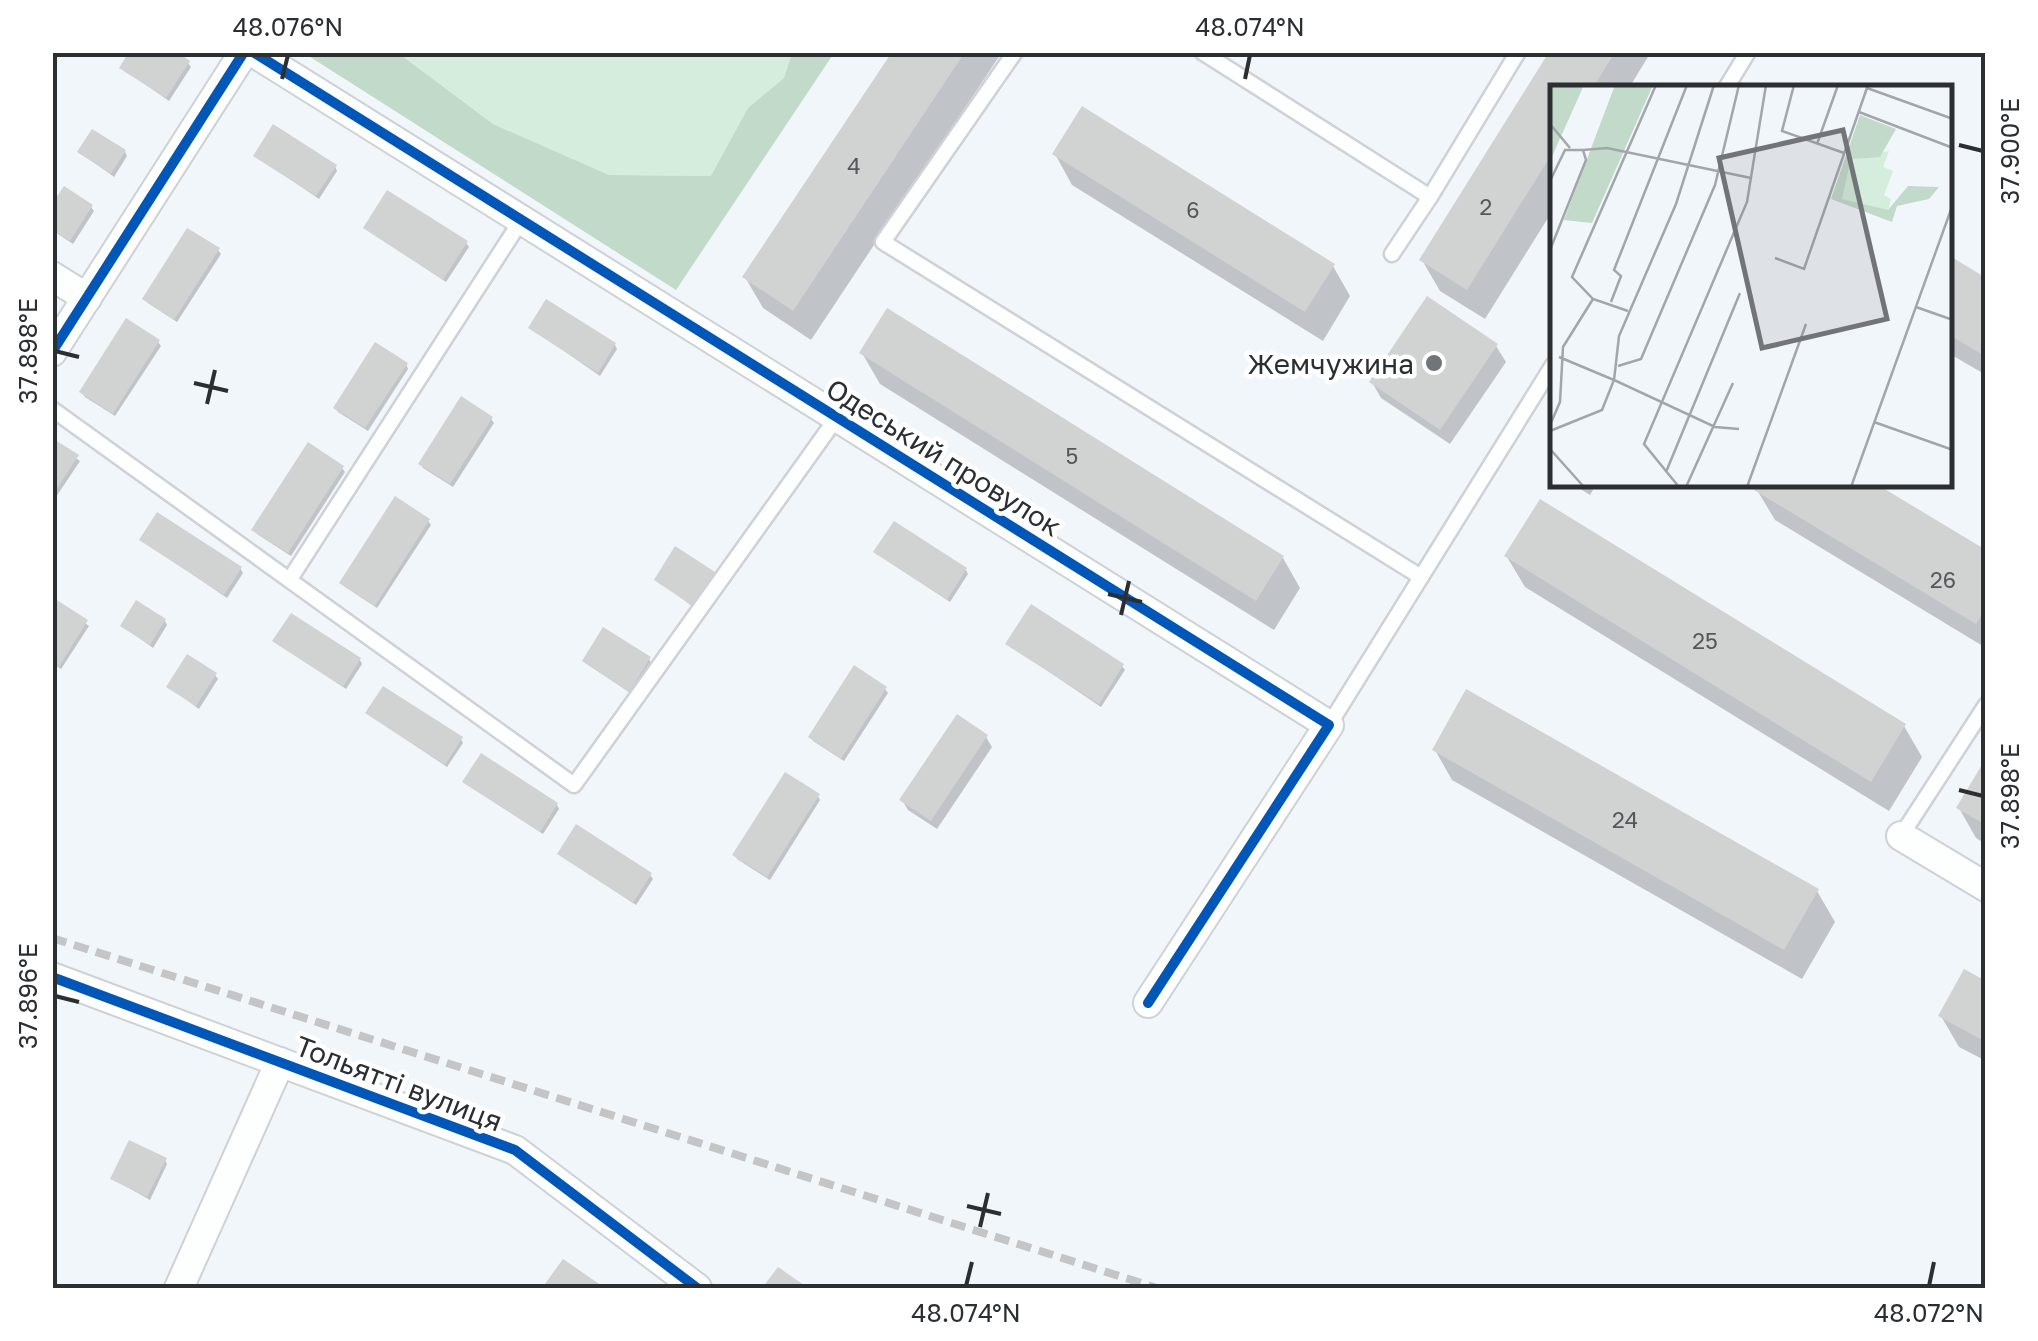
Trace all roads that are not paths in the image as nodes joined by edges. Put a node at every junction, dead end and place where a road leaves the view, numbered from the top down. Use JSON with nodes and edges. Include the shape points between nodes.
{"nodes":[{"id":1,"x":244,"y":52,"type":"edge"},
{"id":2,"x":253,"y":52,"type":"edge"},
{"id":3,"x":1015,"y":52,"type":"edge"},
{"id":4,"x":1202,"y":52,"type":"edge"},
{"id":5,"x":1518,"y":52,"type":"edge"},
{"id":6,"x":1748,"y":52,"type":"edge"},
{"id":7,"x":1728,"y":85,"type":"edge"},
{"id":8,"x":1430,"y":198,"type":"junction"},
{"id":9,"x":523,"y":218,"type":"junction"},
{"id":10,"x":1392,"y":254,"type":"dead end"},
{"id":11,"x":52,"y":276,"type":"edge"},
{"id":12,"x":87,"y":298,"type":"junction"},
{"id":13,"x":52,"y":352,"type":"edge"},
{"id":14,"x":1550,"y":370,"type":"edge"},
{"id":15,"x":52,"y":409,"type":"edge"},
{"id":16,"x":838,"y":416,"type":"junction"},
{"id":17,"x":1420,"y":577,"type":"junction"},
{"id":18,"x":290,"y":579,"type":"junction"},
{"id":19,"x":1986,"y":704,"type":"edge"},
{"id":20,"x":1329,"y":725,"type":"junction"},
{"id":21,"x":1901,"y":836,"type":"joint"},
{"id":22,"x":1986,"y":887,"type":"edge"},
{"id":23,"x":52,"y":978,"type":"edge"},
{"id":24,"x":1148,"y":1003,"type":"dead end"},
{"id":25,"x":280,"y":1062,"type":"junction"},
{"id":26,"x":179,"y":1288,"type":"edge"},
{"id":27,"x":697,"y":1288,"type":"edge"}],
"edges":[{"from":1,"to":12,"type":"street"},
{"from":2,"to":9,"type":"street","name":"Одеський провулок"},
{"from":3,"to":17,"type":"lane","via":[[883,242]]},
{"from":4,"to":8,"type":"lane"},
{"from":5,"to":8,"type":"lane"},
{"from":6,"to":7,"type":"lane"},
{"from":8,"to":10,"type":"lane"},
{"from":9,"to":16,"type":"street","name":"Одеський провулок"},
{"from":9,"to":18,"type":"lane"},
{"from":11,"to":12,"type":"street"},
{"from":12,"to":13,"type":"street"},
{"from":14,"to":17,"type":"lane"},
{"from":15,"to":18,"type":"lane"},
{"from":16,"to":18,"type":"lane","via":[[574,786]]},
{"from":16,"to":20,"type":"street","name":"Одеський провулок"},
{"from":17,"to":20,"type":"lane"},
{"from":19,"to":21,"type":"lane"},
{"from":20,"to":24,"type":"street"},
{"from":21,"to":22,"type":"street"},
{"from":23,"to":25,"type":"street","name":"Тольятті вулиця"},
{"from":25,"to":26,"type":"street"},
{"from":25,"to":27,"type":"street","name":"Тольятті вулиця","via":[[515,1150]]}]}
